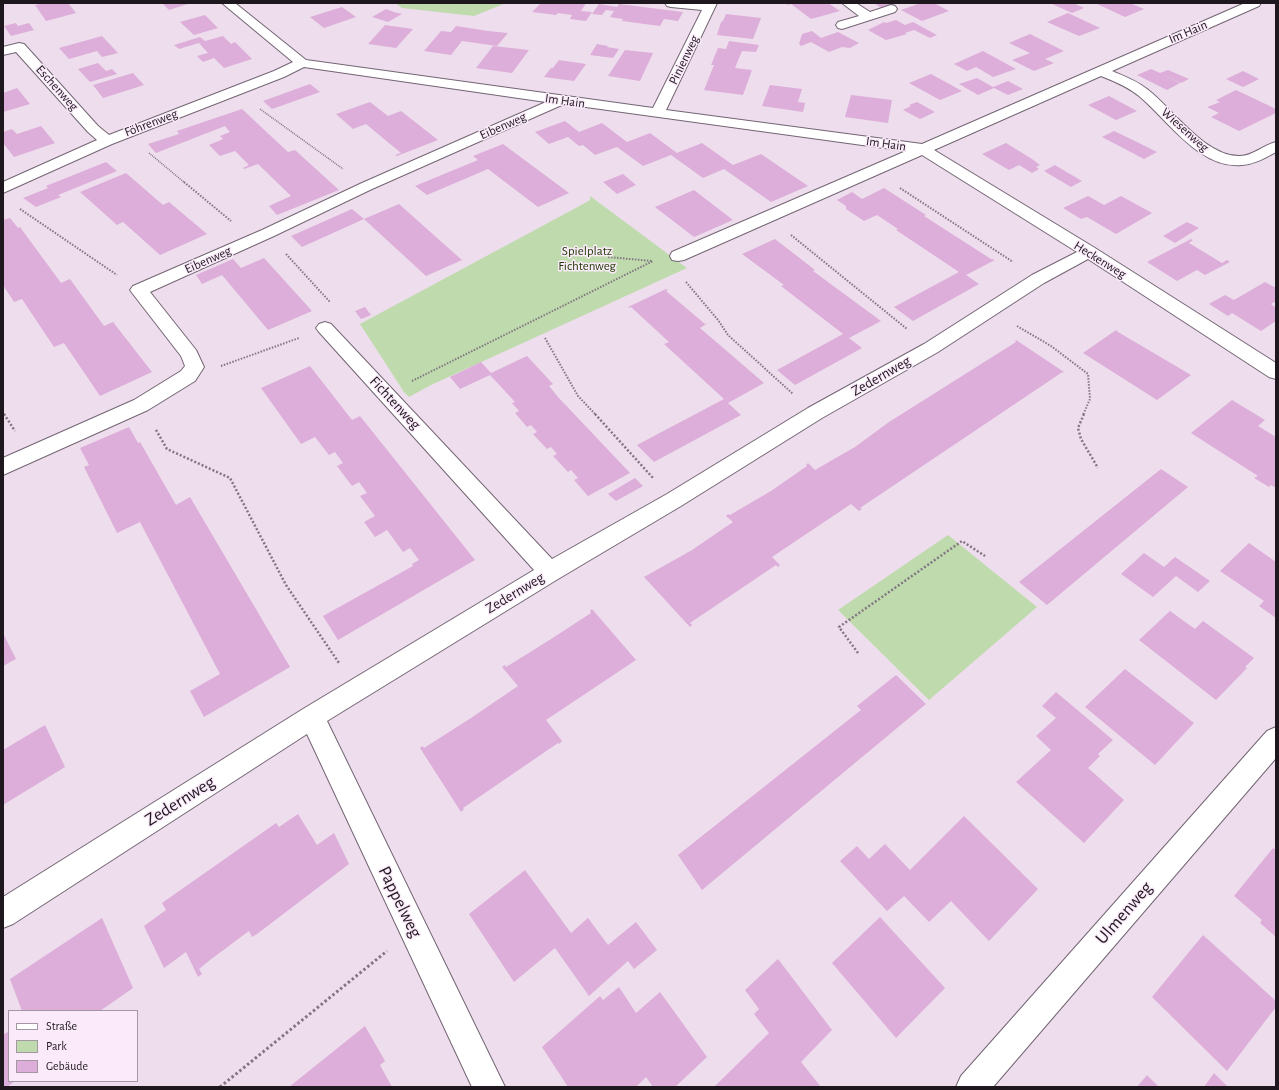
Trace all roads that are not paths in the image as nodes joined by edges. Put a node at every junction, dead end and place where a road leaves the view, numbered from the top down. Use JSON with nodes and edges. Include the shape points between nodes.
{"nodes":[{"id":1,"x":228,"y":3,"type":"edge"},
{"id":2,"x":671,"y":3,"type":"edge"},
{"id":3,"x":848,"y":3,"type":"edge"},
{"id":4,"x":1255,"y":3,"type":"edge"},
{"id":5,"x":710,"y":5,"type":"edge"},
{"id":6,"x":891,"y":9,"type":"dead end"},
{"id":7,"x":869,"y":17,"type":"junction"},
{"id":8,"x":842,"y":25,"type":"dead end"},
{"id":9,"x":3,"y":51,"type":"edge"},
{"id":10,"x":302,"y":63,"type":"junction"},
{"id":11,"x":1100,"y":70,"type":"junction"},
{"id":12,"x":562,"y":100,"type":"junction"},
{"id":13,"x":658,"y":113,"type":"junction"},
{"id":14,"x":107,"y":141,"type":"junction"},
{"id":15,"x":1276,"y":146,"type":"edge"},
{"id":16,"x":923,"y":149,"type":"junction"},
{"id":17,"x":3,"y":188,"type":"edge"},
{"id":18,"x":1089,"y":252,"type":"junction"},
{"id":19,"x":678,"y":256,"type":"dead end"},
{"id":20,"x":325,"y":328,"type":"road end"},
{"id":21,"x":1276,"y":372,"type":"edge"},
{"id":22,"x":3,"y":467,"type":"edge"},
{"id":23,"x":550,"y":572,"type":"junction"},
{"id":24,"x":312,"y":717,"type":"junction"},
{"id":25,"x":1276,"y":740,"type":"edge"},
{"id":26,"x":3,"y":914,"type":"edge"},
{"id":27,"x":489,"y":1087,"type":"edge"},
{"id":28,"x":972,"y":1087,"type":"edge"}],
"edges":[{"from":1,"to":10,"type":"street"},
{"from":2,"to":5,"type":"street","name":"Pinienweg"},
{"from":3,"to":7,"type":"street"},
{"from":4,"to":11,"type":"street","name":"Im Hain"},
{"from":5,"to":13,"type":"street","name":"Pinienweg"},
{"from":6,"to":7,"type":"street"},
{"from":7,"to":8,"type":"street"},
{"from":9,"to":14,"type":"street","name":"Eschenweg","via":[[19,47],[93,129]]},
{"from":10,"to":12,"type":"street","name":"Im Hain"},
{"from":10,"to":14,"type":"street","name":"Föhrenweg"},
{"from":11,"to":15,"type":"street","name":"Wiesenweg","via":[[1129,83],[1147,95],[1206,150],[1221,159],[1238,162],[1254,158]]},
{"from":11,"to":16,"type":"street","name":"Im Hain"},
{"from":12,"to":13,"type":"street","name":"Im Hain"},
{"from":12,"to":22,"type":"street","name":"Eibenweg","via":[[139,290],[189,354],[195,367],[188,376],[141,405]]},
{"from":13,"to":16,"type":"street","name":"Im Hain"},
{"from":14,"to":17,"type":"street","name":"Föhrenweg"},
{"from":16,"to":18,"type":"street","name":"Heckenweg"},
{"from":16,"to":19,"type":"street","name":"Im Hain"},
{"from":18,"to":21,"type":"street","name":"Heckenweg"},
{"from":18,"to":23,"type":"street","name":"Zedernweg","via":[[1038,279],[931,348],[815,413],[674,500]]},
{"from":20,"to":23,"type":"street","name":"Fichtenweg"},
{"from":23,"to":24,"type":"street","name":"Zedernweg"},
{"from":24,"to":26,"type":"street","name":"Zedernweg"},
{"from":24,"to":27,"type":"street","name":"Pappelweg"},
{"from":25,"to":28,"type":"street","name":"Ulmenweg"}]}
